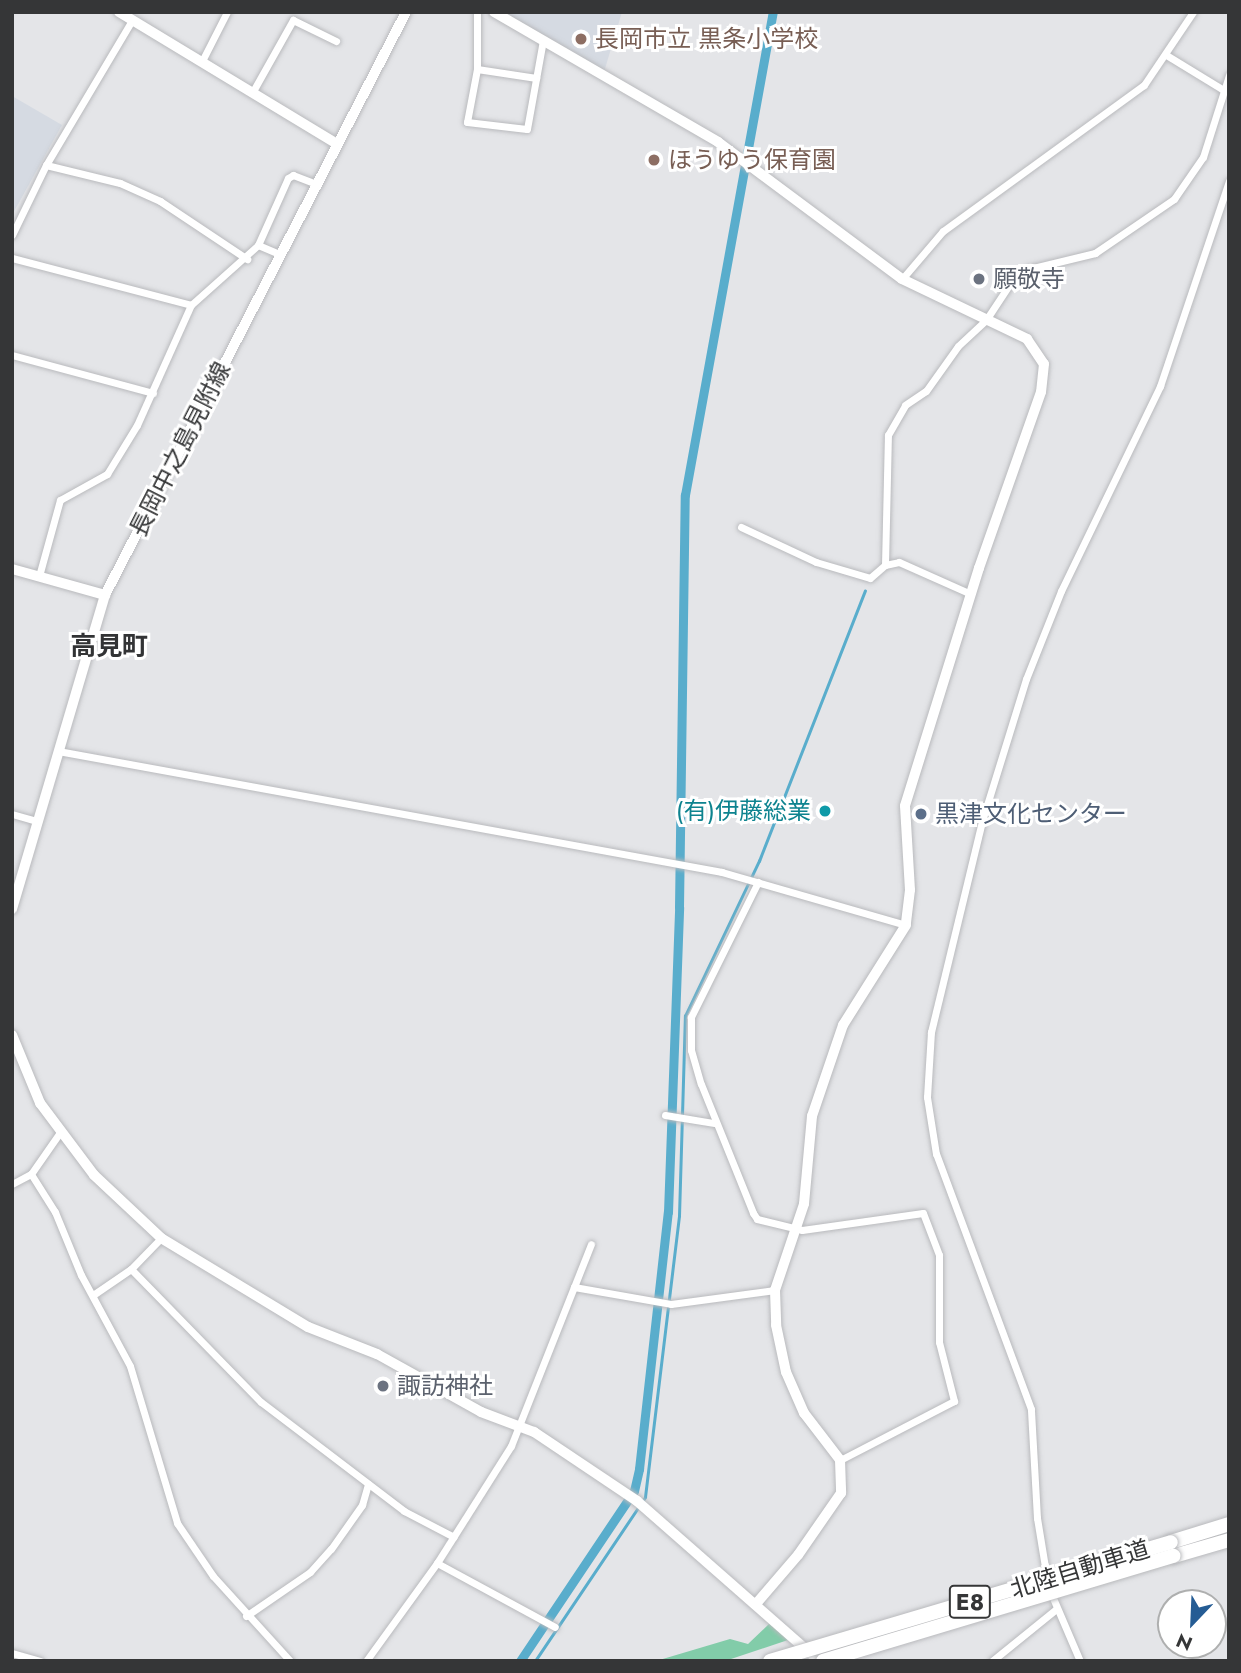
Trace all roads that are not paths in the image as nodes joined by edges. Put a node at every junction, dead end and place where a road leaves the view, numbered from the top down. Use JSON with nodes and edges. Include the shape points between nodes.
{"nodes":[{"id":1,"x":119,"y":12,"type":"edge"},
{"id":2,"x":228,"y":12,"type":"edge"},
{"id":3,"x":406,"y":12,"type":"edge"},
{"id":4,"x":477,"y":12,"type":"edge"},
{"id":5,"x":494,"y":12,"type":"edge"},
{"id":6,"x":1193,"y":12,"type":"edge"},
{"id":7,"x":132,"y":20,"type":"junction"},
{"id":8,"x":543,"y":40,"type":"junction"},
{"id":9,"x":335,"y":41,"type":"dead end"},
{"id":10,"x":1168,"y":56,"type":"junction"},
{"id":11,"x":202,"y":61,"type":"junction"},
{"id":12,"x":477,"y":69,"type":"junction"},
{"id":13,"x":1229,"y":75,"type":"edge"},
{"id":14,"x":536,"y":78,"type":"junction"},
{"id":15,"x":1222,"y":89,"type":"junction"},
{"id":16,"x":252,"y":93,"type":"junction"},
{"id":17,"x":337,"y":144,"type":"junction"},
{"id":18,"x":46,"y":165,"type":"junction"},
{"id":19,"x":1229,"y":181,"type":"edge"},
{"id":20,"x":316,"y":184,"type":"junction"},
{"id":21,"x":12,"y":234,"type":"edge"},
{"id":22,"x":258,"y":245,"type":"junction"},
{"id":23,"x":281,"y":255,"type":"junction"},
{"id":24,"x":12,"y":258,"type":"edge"},
{"id":25,"x":247,"y":259,"type":"junction"},
{"id":26,"x":902,"y":279,"type":"junction"},
{"id":27,"x":191,"y":305,"type":"junction"},
{"id":28,"x":986,"y":320,"type":"junction"},
{"id":29,"x":12,"y":355,"type":"edge"},
{"id":30,"x":153,"y":393,"type":"junction"},
{"id":31,"x":741,"y":527,"type":"dead end"},
{"id":32,"x":886,"y":565,"type":"junction"},
{"id":33,"x":12,"y":569,"type":"edge"},
{"id":34,"x":39,"y":576,"type":"junction"},
{"id":35,"x":971,"y":594,"type":"junction"},
{"id":36,"x":106,"y":595,"type":"junction"},
{"id":37,"x":58,"y":751,"type":"junction"},
{"id":38,"x":12,"y":814,"type":"edge"},
{"id":39,"x":37,"y":821,"type":"junction"},
{"id":40,"x":758,"y":882,"type":"junction"},
{"id":41,"x":12,"y":909,"type":"edge"},
{"id":42,"x":905,"y":925,"type":"junction"},
{"id":43,"x":12,"y":1035,"type":"edge"},
{"id":44,"x":664,"y":1115,"type":"dead end"},
{"id":45,"x":714,"y":1123,"type":"junction"},
{"id":46,"x":61,"y":1131,"type":"junction"},
{"id":47,"x":31,"y":1174,"type":"junction"},
{"id":48,"x":12,"y":1184,"type":"edge"},
{"id":49,"x":795,"y":1229,"type":"junction"},
{"id":50,"x":161,"y":1238,"type":"junction"},
{"id":51,"x":591,"y":1244,"type":"dead end"},
{"id":52,"x":131,"y":1269,"type":"junction"},
{"id":53,"x":574,"y":1287,"type":"junction"},
{"id":54,"x":775,"y":1290,"type":"junction"},
{"id":55,"x":93,"y":1295,"type":"junction"},
{"id":56,"x":520,"y":1427,"type":"junction"},
{"id":57,"x":840,"y":1460,"type":"junction"},
{"id":58,"x":368,"y":1484,"type":"junction"},
{"id":59,"x":1229,"y":1524,"type":"edge"},
{"id":60,"x":454,"y":1537,"type":"junction"},
{"id":61,"x":1229,"y":1540,"type":"edge"},
{"id":62,"x":437,"y":1563,"type":"junction"},
{"id":63,"x":755,"y":1604,"type":"junction"},
{"id":64,"x":1055,"y":1610,"type":"junction"},
{"id":65,"x":246,"y":1616,"type":"junction"},
{"id":66,"x":555,"y":1627,"type":"dead end"},
{"id":67,"x":12,"y":1653,"type":"edge"},
{"id":68,"x":40,"y":1661,"type":"edge"},
{"id":69,"x":290,"y":1661,"type":"edge"},
{"id":70,"x":366,"y":1661,"type":"edge"},
{"id":71,"x":770,"y":1661,"type":"edge"},
{"id":72,"x":821,"y":1661,"type":"edge"},
{"id":73,"x":992,"y":1661,"type":"edge"},
{"id":74,"x":1080,"y":1661,"type":"edge"}],
"edges":[{"from":1,"to":7,"type":"street"},
{"from":2,"to":11,"type":"street"},
{"from":3,"to":17,"type":"main road","name":"長岡中之島見附線"},
{"from":4,"to":12,"type":"street"},
{"from":5,"to":8,"type":"street"},
{"from":6,"to":10,"type":"street"},
{"from":7,"to":11,"type":"street"},
{"from":7,"to":18,"type":"street"},
{"from":8,"to":14,"type":"street"},
{"from":8,"to":26,"type":"street","via":[[718,142]]},
{"from":9,"to":16,"type":"street","via":[[293,20]]},
{"from":10,"to":15,"type":"street"},
{"from":10,"to":26,"type":"street","via":[[1144,85],[943,231]]},
{"from":11,"to":16,"type":"street"},
{"from":12,"to":14,"type":"street"},
{"from":12,"to":14,"type":"street","via":[[467,122],[527,129]]},
{"from":13,"to":15,"type":"street"},
{"from":15,"to":28,"type":"street","via":[[1203,157],[1174,199],[1095,253],[1020,274],[1001,291]]},
{"from":16,"to":17,"type":"street"},
{"from":17,"to":20,"type":"main road","name":"長岡中之島見附線"},
{"from":18,"to":21,"type":"street"},
{"from":18,"to":25,"type":"street","via":[[138,191],[206,229]]},
{"from":19,"to":64,"type":"street","via":[[1160,386],[1072,567],[1026,679],[989,796],[930,1032],[928,1097],[936,1154],[1031,1409],[1038,1532]]},
{"from":20,"to":22,"type":"street","via":[[289,178]]},
{"from":20,"to":23,"type":"main road","name":"長岡中之島見附線"},
{"from":22,"to":23,"type":"street"},
{"from":22,"to":25,"type":"street"},
{"from":23,"to":36,"type":"main road","name":"長岡中之島見附線"},
{"from":24,"to":27,"type":"street"},
{"from":25,"to":27,"type":"street"},
{"from":26,"to":28,"type":"street"},
{"from":27,"to":30,"type":"street"},
{"from":28,"to":32,"type":"street","via":[[958,346],[926,391],[905,405],[888,435]]},
{"from":28,"to":35,"type":"street","via":[[1034,345],[1044,364],[1044,379]]},
{"from":29,"to":30,"type":"street"},
{"from":30,"to":34,"type":"street","via":[[107,474],[60,500]]},
{"from":31,"to":32,"type":"street","via":[[800,557],[870,578]]},
{"from":32,"to":35,"type":"street","via":[[899,562]]},
{"from":33,"to":34,"type":"street"},
{"from":34,"to":36,"type":"street"},
{"from":35,"to":42,"type":"street","via":[[905,806],[910,890]]},
{"from":36,"to":37,"type":"main road","name":"長岡中之島見附線"},
{"from":37,"to":39,"type":"main road","name":"長岡中之島見附線"},
{"from":37,"to":40,"type":"street"},
{"from":38,"to":39,"type":"street"},
{"from":39,"to":41,"type":"main road","name":"長岡中之島見附線"},
{"from":40,"to":42,"type":"street"},
{"from":40,"to":45,"type":"street","via":[[691,1017],[691,1050]]},
{"from":42,"to":49,"type":"street","via":[[843,1025],[812,1115],[805,1196]]},
{"from":43,"to":46,"type":"street","via":[[32,1089]]},
{"from":44,"to":45,"type":"street"},
{"from":45,"to":49,"type":"street","via":[[757,1219]]},
{"from":46,"to":47,"type":"street"},
{"from":46,"to":50,"type":"street","via":[[103,1184]]},
{"from":47,"to":48,"type":"street"},
{"from":47,"to":55,"type":"street","via":[[55,1212]]},
{"from":49,"to":54,"type":"street"},
{"from":49,"to":57,"type":"street","via":[[923,1213],[939,1255],[939,1342],[954,1401]]},
{"from":50,"to":52,"type":"street"},
{"from":50,"to":56,"type":"street","via":[[308,1327],[385,1357],[481,1412]]},
{"from":51,"to":53,"type":"street"},
{"from":52,"to":55,"type":"street"},
{"from":52,"to":58,"type":"street","via":[[252,1393]]},
{"from":53,"to":54,"type":"street","via":[[671,1304]]},
{"from":53,"to":56,"type":"street","via":[[545,1350]]},
{"from":54,"to":57,"type":"street","via":[[776,1325],[786,1372],[804,1413]]},
{"from":55,"to":65,"type":"street","via":[[130,1366],[177,1522]]},
{"from":56,"to":60,"type":"street"},
{"from":56,"to":63,"type":"street","via":[[628,1494]]},
{"from":57,"to":63,"type":"street","via":[[844,1479],[832,1510]]},
{"from":58,"to":60,"type":"street","via":[[404,1511]]},
{"from":58,"to":65,"type":"street","via":[[362,1505],[310,1572]]},
{"from":59,"to":71,"type":"highway","name":"北陸自動車道","number":"E8","bridge":true},
{"from":60,"to":62,"type":"street"},
{"from":61,"to":72,"type":"highway","name":"北陸自動車道","number":"E8","bridge":true},
{"from":62,"to":66,"type":"street"},
{"from":62,"to":70,"type":"street"},
{"from":63,"to":72,"type":"street"},
{"from":64,"to":73,"type":"street"},
{"from":64,"to":74,"type":"street"},
{"from":65,"to":69,"type":"street"},
{"from":67,"to":68,"type":"street"}]}
